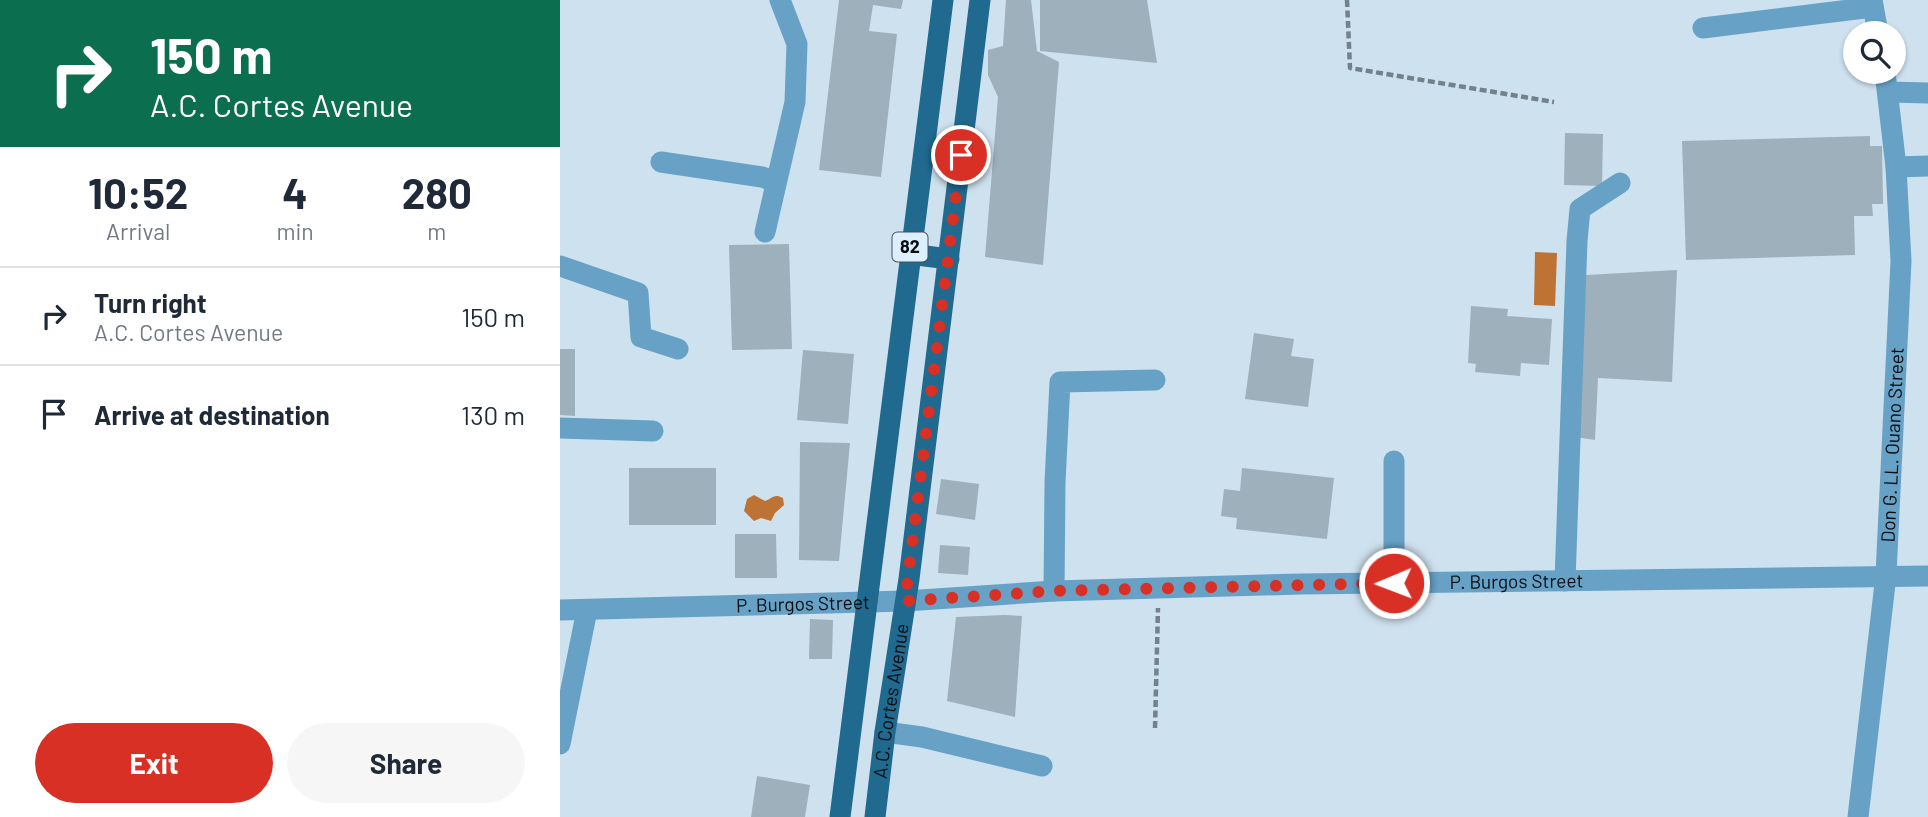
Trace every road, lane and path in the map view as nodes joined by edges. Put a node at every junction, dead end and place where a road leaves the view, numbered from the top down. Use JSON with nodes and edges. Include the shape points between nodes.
{"nodes":[{"id":1,"x":780,"y":0,"type":"edge"},
{"id":2,"x":943,"y":0,"type":"edge"},
{"id":3,"x":980,"y":0,"type":"edge"},
{"id":4,"x":1347,"y":0,"type":"edge"},
{"id":5,"x":1872,"y":4,"type":"edge"},
{"id":6,"x":1703,"y":28,"type":"dead end"},
{"id":7,"x":1887,"y":84,"type":"edge"},
{"id":8,"x":1894,"y":84,"type":"edge"},
{"id":9,"x":1928,"y":93,"type":"edge"},
{"id":10,"x":1554,"y":102,"type":"dead end"},
{"id":11,"x":661,"y":162,"type":"dead end"},
{"id":12,"x":1928,"y":166,"type":"edge"},
{"id":13,"x":1896,"y":167,"type":"junction"},
{"id":14,"x":776,"y":182,"type":"junction"},
{"id":15,"x":1620,"y":183,"type":"dead end"},
{"id":16,"x":765,"y":232,"type":"dead end"},
{"id":17,"x":909,"y":254,"type":"junction"},
{"id":18,"x":949,"y":259,"type":"junction"},
{"id":19,"x":560,"y":266,"type":"edge"},
{"id":20,"x":678,"y":349,"type":"dead end"},
{"id":21,"x":1155,"y":380,"type":"dead end"},
{"id":22,"x":560,"y":428,"type":"edge"},
{"id":23,"x":653,"y":431,"type":"dead end"},
{"id":24,"x":1394,"y":461,"type":"dead end"},
{"id":25,"x":1886,"y":575,"type":"junction"},
{"id":26,"x":1928,"y":576,"type":"edge"},
{"id":27,"x":1565,"y":581,"type":"junction"},
{"id":28,"x":1394,"y":583,"type":"junction"},
{"id":29,"x":1158,"y":589,"type":"junction"},
{"id":30,"x":1054,"y":591,"type":"junction"},
{"id":31,"x":905,"y":601,"type":"junction"},
{"id":32,"x":866,"y":602,"type":"junction"},
{"id":33,"x":560,"y":610,"type":"edge"},
{"id":34,"x":587,"y":610,"type":"junction"},
{"id":35,"x":1155,"y":728,"type":"dead end"},
{"id":36,"x":886,"y":732,"type":"junction"},
{"id":37,"x":560,"y":744,"type":"edge"},
{"id":38,"x":1042,"y":766,"type":"dead end"},
{"id":39,"x":840,"y":817,"type":"edge"},
{"id":40,"x":875,"y":817,"type":"edge"},
{"id":41,"x":1858,"y":817,"type":"edge"}],
"edges":[{"from":1,"to":14,"type":"street","via":[[797,44],[795,102]]},
{"from":2,"to":17,"type":"main road","name":"A.C. Cortes Avenue","number":"82"},
{"from":3,"to":18,"type":"main road","name":"A.C. Cortes Avenue","number":"82"},
{"from":4,"to":10,"type":"path","via":[[1350,68]]},
{"from":5,"to":6,"type":"street"},
{"from":7,"to":13,"type":"street","name":"Don G. LL. Ouano Street"},
{"from":8,"to":9,"type":"street"},
{"from":11,"to":14,"type":"street"},
{"from":12,"to":13,"type":"street"},
{"from":13,"to":25,"type":"street","name":"Don G. LL. Ouano Street","via":[[1901,261]]},
{"from":14,"to":16,"type":"street"},
{"from":15,"to":27,"type":"street","via":[[1580,209]]},
{"from":17,"to":18,"type":"main road"},
{"from":17,"to":32,"type":"main road","name":"A.C. Cortes Avenue","number":"82"},
{"from":18,"to":31,"type":"main road","name":"A.C. Cortes Avenue","number":"82"},
{"from":19,"to":20,"type":"street","via":[[638,293],[642,337]]},
{"from":21,"to":30,"type":"street","via":[[1060,382]]},
{"from":22,"to":23,"type":"street"},
{"from":24,"to":28,"type":"street"},
{"from":25,"to":26,"type":"street","name":"P. Burgos Street"},
{"from":25,"to":27,"type":"street","name":"P. Burgos Street"},
{"from":25,"to":41,"type":"street","name":"Don G. LL. Ouano Street"},
{"from":27,"to":28,"type":"street","name":"P. Burgos Street"},
{"from":28,"to":29,"type":"street","name":"P. Burgos Street"},
{"from":29,"to":30,"type":"street","name":"P. Burgos Street"},
{"from":29,"to":35,"type":"path"},
{"from":30,"to":31,"type":"street","name":"P. Burgos Street"},
{"from":31,"to":32,"type":"street","name":"P. Burgos Street"},
{"from":31,"to":36,"type":"main road","name":"A.C. Cortes Avenue","number":"82"},
{"from":32,"to":34,"type":"street","name":"P. Burgos Street"},
{"from":32,"to":39,"type":"main road","name":"A.C. Cortes Avenue","number":"82"},
{"from":33,"to":34,"type":"street","name":"P. Burgos Street"},
{"from":34,"to":37,"type":"street"},
{"from":36,"to":38,"type":"street"},
{"from":36,"to":40,"type":"main road","name":"A.C. Cortes Avenue","number":"82"}]}
